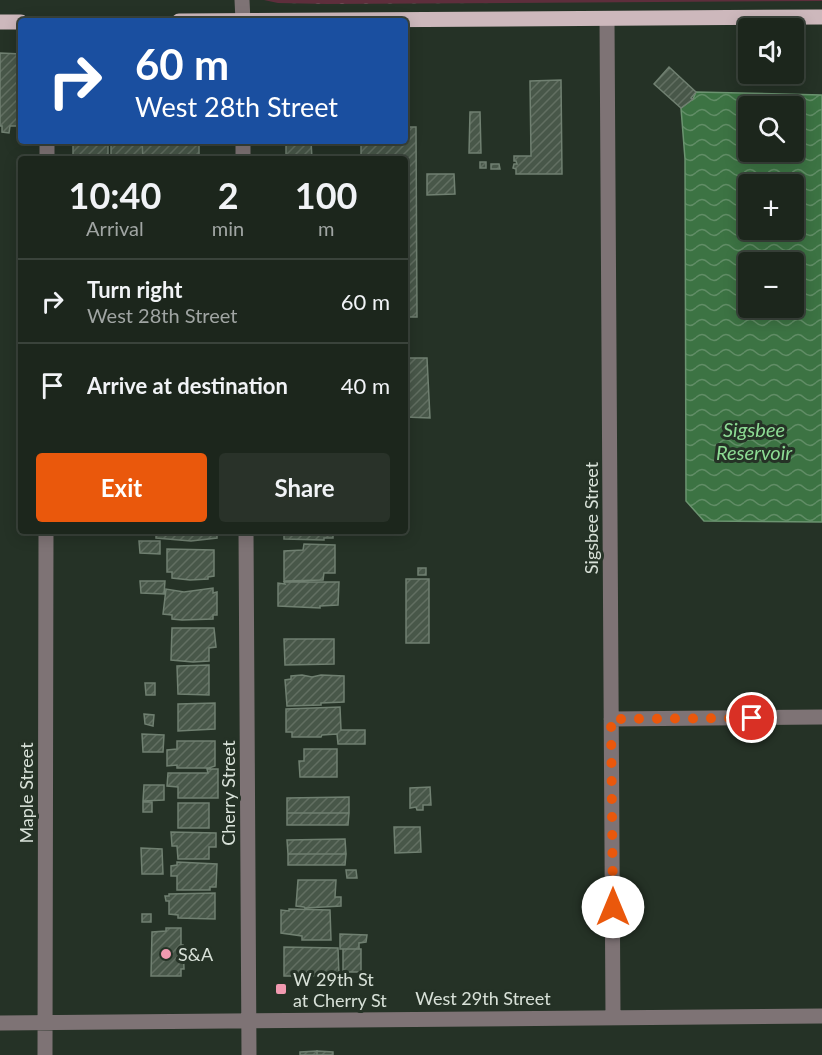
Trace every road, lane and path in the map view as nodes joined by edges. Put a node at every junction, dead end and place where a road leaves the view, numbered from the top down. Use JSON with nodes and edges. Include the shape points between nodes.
{"nodes":[{"id":1,"x":242,"y":0,"type":"edge"},
{"id":2,"x":822,"y":17,"type":"edge"},
{"id":3,"x":243,"y":18,"type":"edge"},
{"id":4,"x":607,"y":19,"type":"junction"},
{"id":5,"x":408,"y":20,"type":"edge"},
{"id":6,"x":0,"y":22,"type":"edge"},
{"id":7,"x":18,"y":22,"type":"edge"},
{"id":8,"x":46,"y":534,"type":"edge"},
{"id":9,"x":246,"y":534,"type":"edge"},
{"id":10,"x":822,"y":717,"type":"edge"},
{"id":11,"x":611,"y":719,"type":"junction"},
{"id":12,"x":822,"y":1016,"type":"edge"},
{"id":13,"x":613,"y":1017,"type":"junction"},
{"id":14,"x":249,"y":1021,"type":"junction"},
{"id":15,"x":45,"y":1022,"type":"junction"},
{"id":16,"x":0,"y":1023,"type":"edge"},
{"id":17,"x":45,"y":1055,"type":"edge"},
{"id":18,"x":249,"y":1055,"type":"edge"}],
"edges":[{"from":1,"to":3,"type":"street"},
{"from":2,"to":4,"type":"main road"},
{"from":4,"to":5,"type":"main road"},
{"from":4,"to":11,"type":"street","name":"Sigsbee Street"},
{"from":6,"to":7,"type":"main road"},
{"from":8,"to":15,"type":"street","name":"Maple Street"},
{"from":9,"to":14,"type":"street","name":"Cherry Street"},
{"from":10,"to":11,"type":"street"},
{"from":11,"to":13,"type":"street","name":"Sigsbee Street"},
{"from":12,"to":13,"type":"street","name":"West 29th Street"},
{"from":13,"to":14,"type":"street","name":"West 29th Street"},
{"from":14,"to":15,"type":"street","name":"West 29th Street"},
{"from":14,"to":18,"type":"street","name":"Cherry Street"},
{"from":15,"to":16,"type":"street","name":"West 29th Street"},
{"from":15,"to":17,"type":"street","name":"Maple Street"}]}
